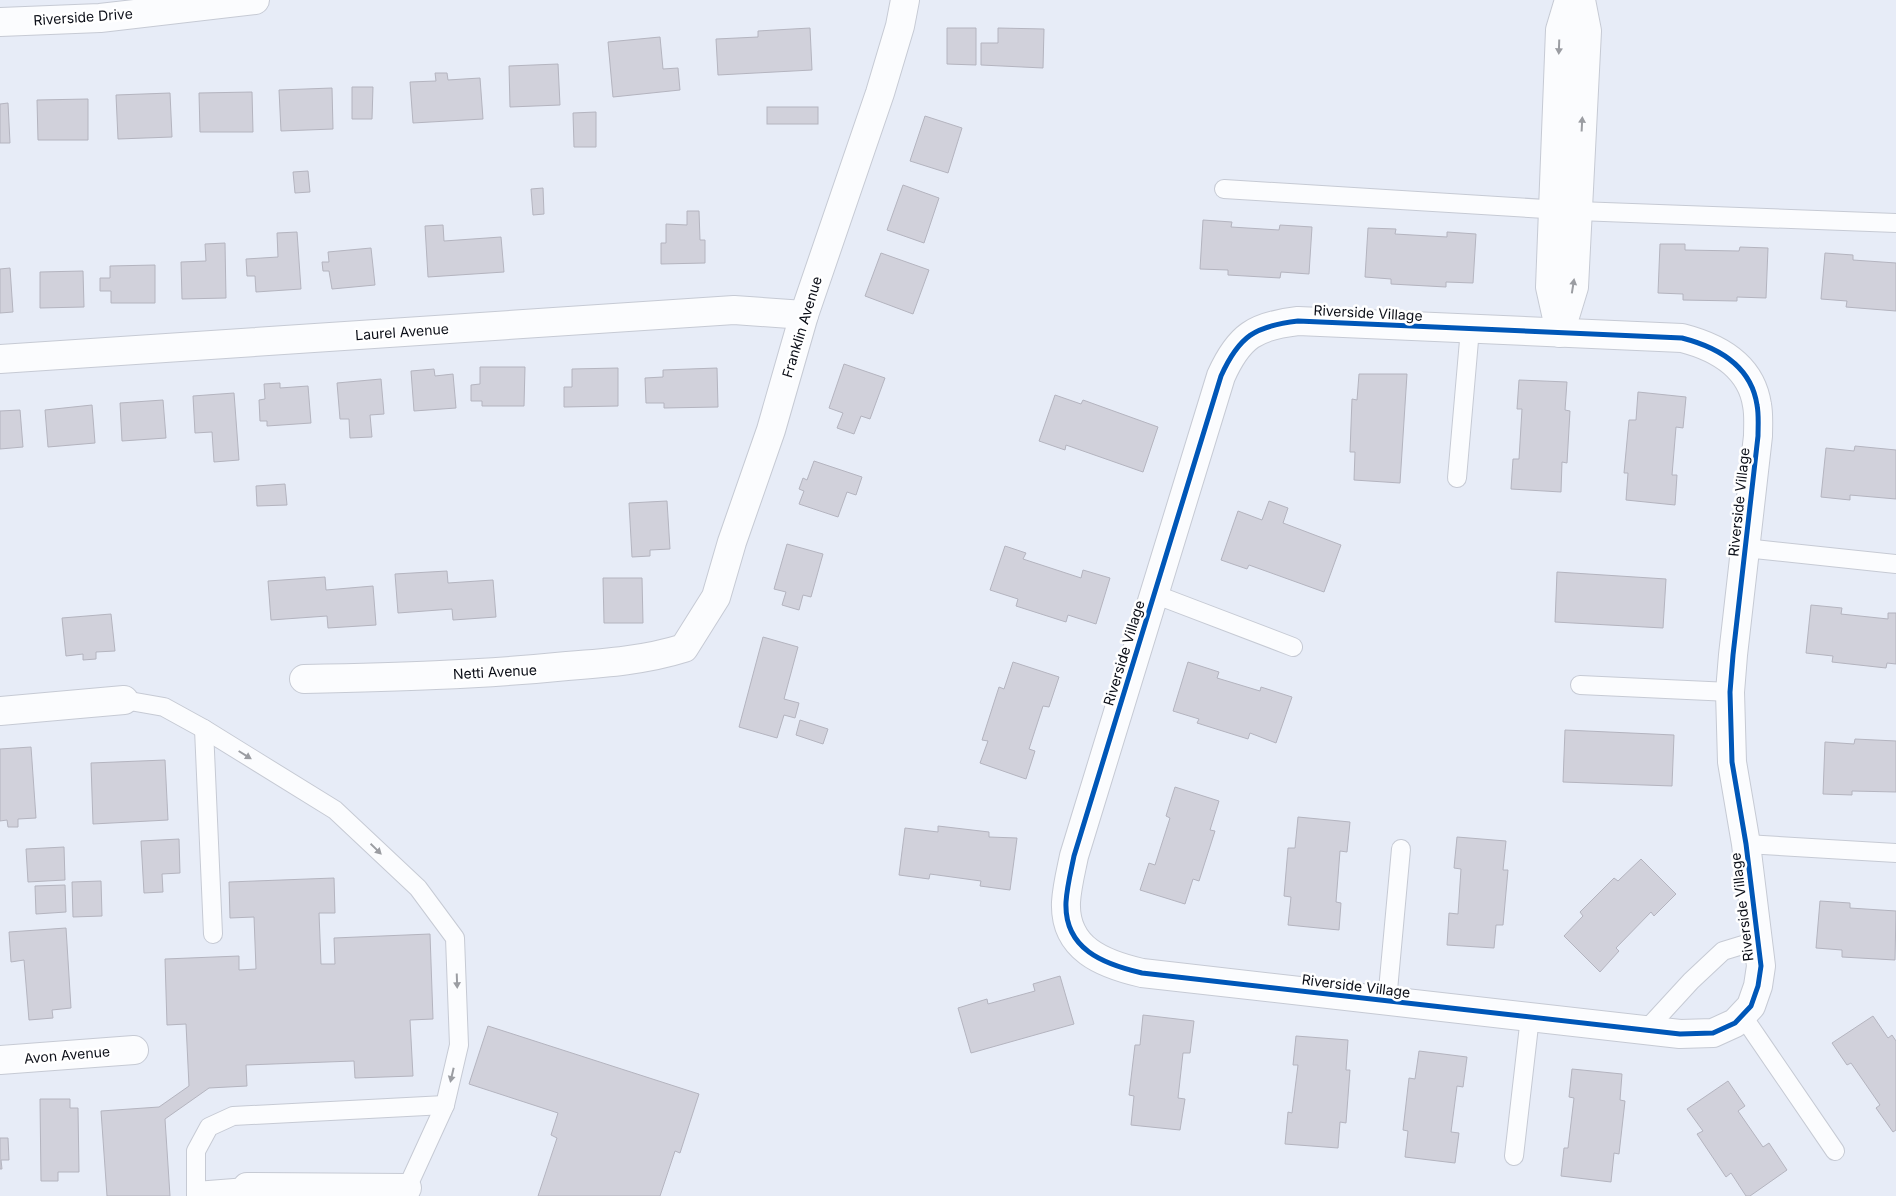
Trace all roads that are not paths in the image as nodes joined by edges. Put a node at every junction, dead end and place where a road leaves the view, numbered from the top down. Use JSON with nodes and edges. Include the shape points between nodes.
{"nodes":[{"id":1,"x":255,"y":0,"type":"edge"},
{"id":2,"x":905,"y":0,"type":"edge"},
{"id":3,"x":1569,"y":0,"type":"edge"},
{"id":4,"x":1581,"y":0,"type":"edge"},
{"id":5,"x":226,"y":1,"type":"edge"},
{"id":6,"x":0,"y":22,"type":"edge"},
{"id":7,"x":1224,"y":189,"type":"dead end"},
{"id":8,"x":1565,"y":210,"type":"junction"},
{"id":9,"x":1896,"y":223,"type":"edge"},
{"id":10,"x":804,"y":315,"type":"junction"},
{"id":11,"x":1470,"y":329,"type":"junction"},
{"id":12,"x":1560,"y":333,"type":"junction"},
{"id":13,"x":0,"y":360,"type":"edge"},
{"id":14,"x":1458,"y":478,"type":"dead end"},
{"id":15,"x":1745,"y":548,"type":"junction"},
{"id":16,"x":1896,"y":564,"type":"edge"},
{"id":17,"x":1154,"y":594,"type":"junction"},
{"id":18,"x":1293,"y":647,"type":"dead end"},
{"id":19,"x":684,"y":648,"type":"joint"},
{"id":20,"x":304,"y":679,"type":"dead end"},
{"id":21,"x":1580,"y":685,"type":"dead end"},
{"id":22,"x":1730,"y":692,"type":"junction"},
{"id":23,"x":124,"y":700,"type":"joint"},
{"id":24,"x":0,"y":711,"type":"edge"},
{"id":25,"x":204,"y":729,"type":"junction"},
{"id":26,"x":1746,"y":844,"type":"junction"},
{"id":27,"x":1401,"y":849,"type":"dead end"},
{"id":28,"x":1896,"y":853,"type":"edge"},
{"id":29,"x":213,"y":934,"type":"dead end"},
{"id":30,"x":1759,"y":940,"type":"junction"},
{"id":31,"x":1387,"y":1001,"type":"junction"},
{"id":32,"x":1742,"y":1015,"type":"junction"},
{"id":33,"x":1530,"y":1017,"type":"junction"},
{"id":34,"x":1646,"y":1030,"type":"junction"},
{"id":35,"x":134,"y":1050,"type":"dead end"},
{"id":36,"x":0,"y":1060,"type":"edge"},
{"id":37,"x":445,"y":1105,"type":"junction"},
{"id":38,"x":1836,"y":1151,"type":"dead end"},
{"id":39,"x":1514,"y":1156,"type":"dead end"},
{"id":40,"x":248,"y":1191,"type":"edge"},
{"id":41,"x":404,"y":1192,"type":"edge"},
{"id":42,"x":196,"y":1194,"type":"edge"}],
"edges":[{"from":1,"to":5,"type":"street","name":"Riverside Drive"},
{"from":2,"to":10,"type":"street","name":"Franklin Avenue","via":[[880,93]]},
{"from":3,"to":8,"type":"street","one_way":true,"via":[[1560,30]]},
{"from":8,"to":4,"type":"street","one_way":true,"via":[[1587,31]]},
{"from":5,"to":6,"type":"street","name":"Riverside Drive","via":[[100,18]]},
{"from":7,"to":8,"type":"lane"},
{"from":8,"to":9,"type":"lane"},
{"from":8,"to":12,"type":"street","via":[[1574,288]]},
{"from":10,"to":13,"type":"street","name":"Laurel Avenue","via":[[734,310]]},
{"from":10,"to":19,"type":"street","name":"Franklin Avenue","via":[[771,430],[716,598]]},
{"from":11,"to":12,"type":"street","name":"Riverside Village"},
{"from":11,"to":14,"type":"lane"},
{"from":11,"to":17,"type":"street","name":"Riverside Village","via":[[1306,321],[1280,323],[1251,333],[1239,343],[1222,376]]},
{"from":12,"to":15,"type":"street","name":"Riverside Village","via":[[1682,338],[1725,354],[1742,371],[1754,390],[1758,406],[1758,436]]},
{"from":15,"to":16,"type":"lane"},
{"from":15,"to":22,"type":"street","name":"Riverside Village"},
{"from":17,"to":18,"type":"lane"},
{"from":17,"to":31,"type":"street","name":"Riverside Village","via":[[1074,856],[1066,903],[1068,924],[1078,943],[1094,957],[1114,966],[1142,972]]},
{"from":19,"to":20,"type":"street","name":"Netti Avenue","via":[[657,657],[526,670]]},
{"from":21,"to":22,"type":"lane"},
{"from":22,"to":26,"type":"street","name":"Riverside Village","via":[[1732,762]]},
{"from":23,"to":24,"type":"street"},
{"from":23,"to":25,"type":"lane","via":[[164,707]]},
{"from":25,"to":29,"type":"lane"},
{"from":25,"to":37,"type":"lane","one_way":true,"via":[[335,810],[418,888],[455,938],[459,1045]]},
{"from":26,"to":28,"type":"lane"},
{"from":26,"to":30,"type":"street","name":"Riverside Village"},
{"from":27,"to":31,"type":"lane"},
{"from":30,"to":32,"type":"street","name":"Riverside Village","via":[[1761,966],[1758,986],[1751,1006]]},
{"from":30,"to":34,"type":"lane","via":[[1723,951]]},
{"from":31,"to":33,"type":"street","name":"Riverside Village"},
{"from":32,"to":34,"type":"street","name":"Riverside Village","via":[[1735,1023],[1712,1033]]},
{"from":32,"to":38,"type":"lane"},
{"from":33,"to":34,"type":"street","name":"Riverside Village"},
{"from":33,"to":39,"type":"lane"},
{"from":35,"to":36,"type":"street","name":"Avon Avenue"},
{"from":37,"to":41,"type":"lane"},
{"from":37,"to":42,"type":"lane","via":[[233,1116],[209,1128],[196,1151]]},
{"from":40,"to":41,"type":"street"},
{"from":40,"to":42,"type":"lane"}]}
